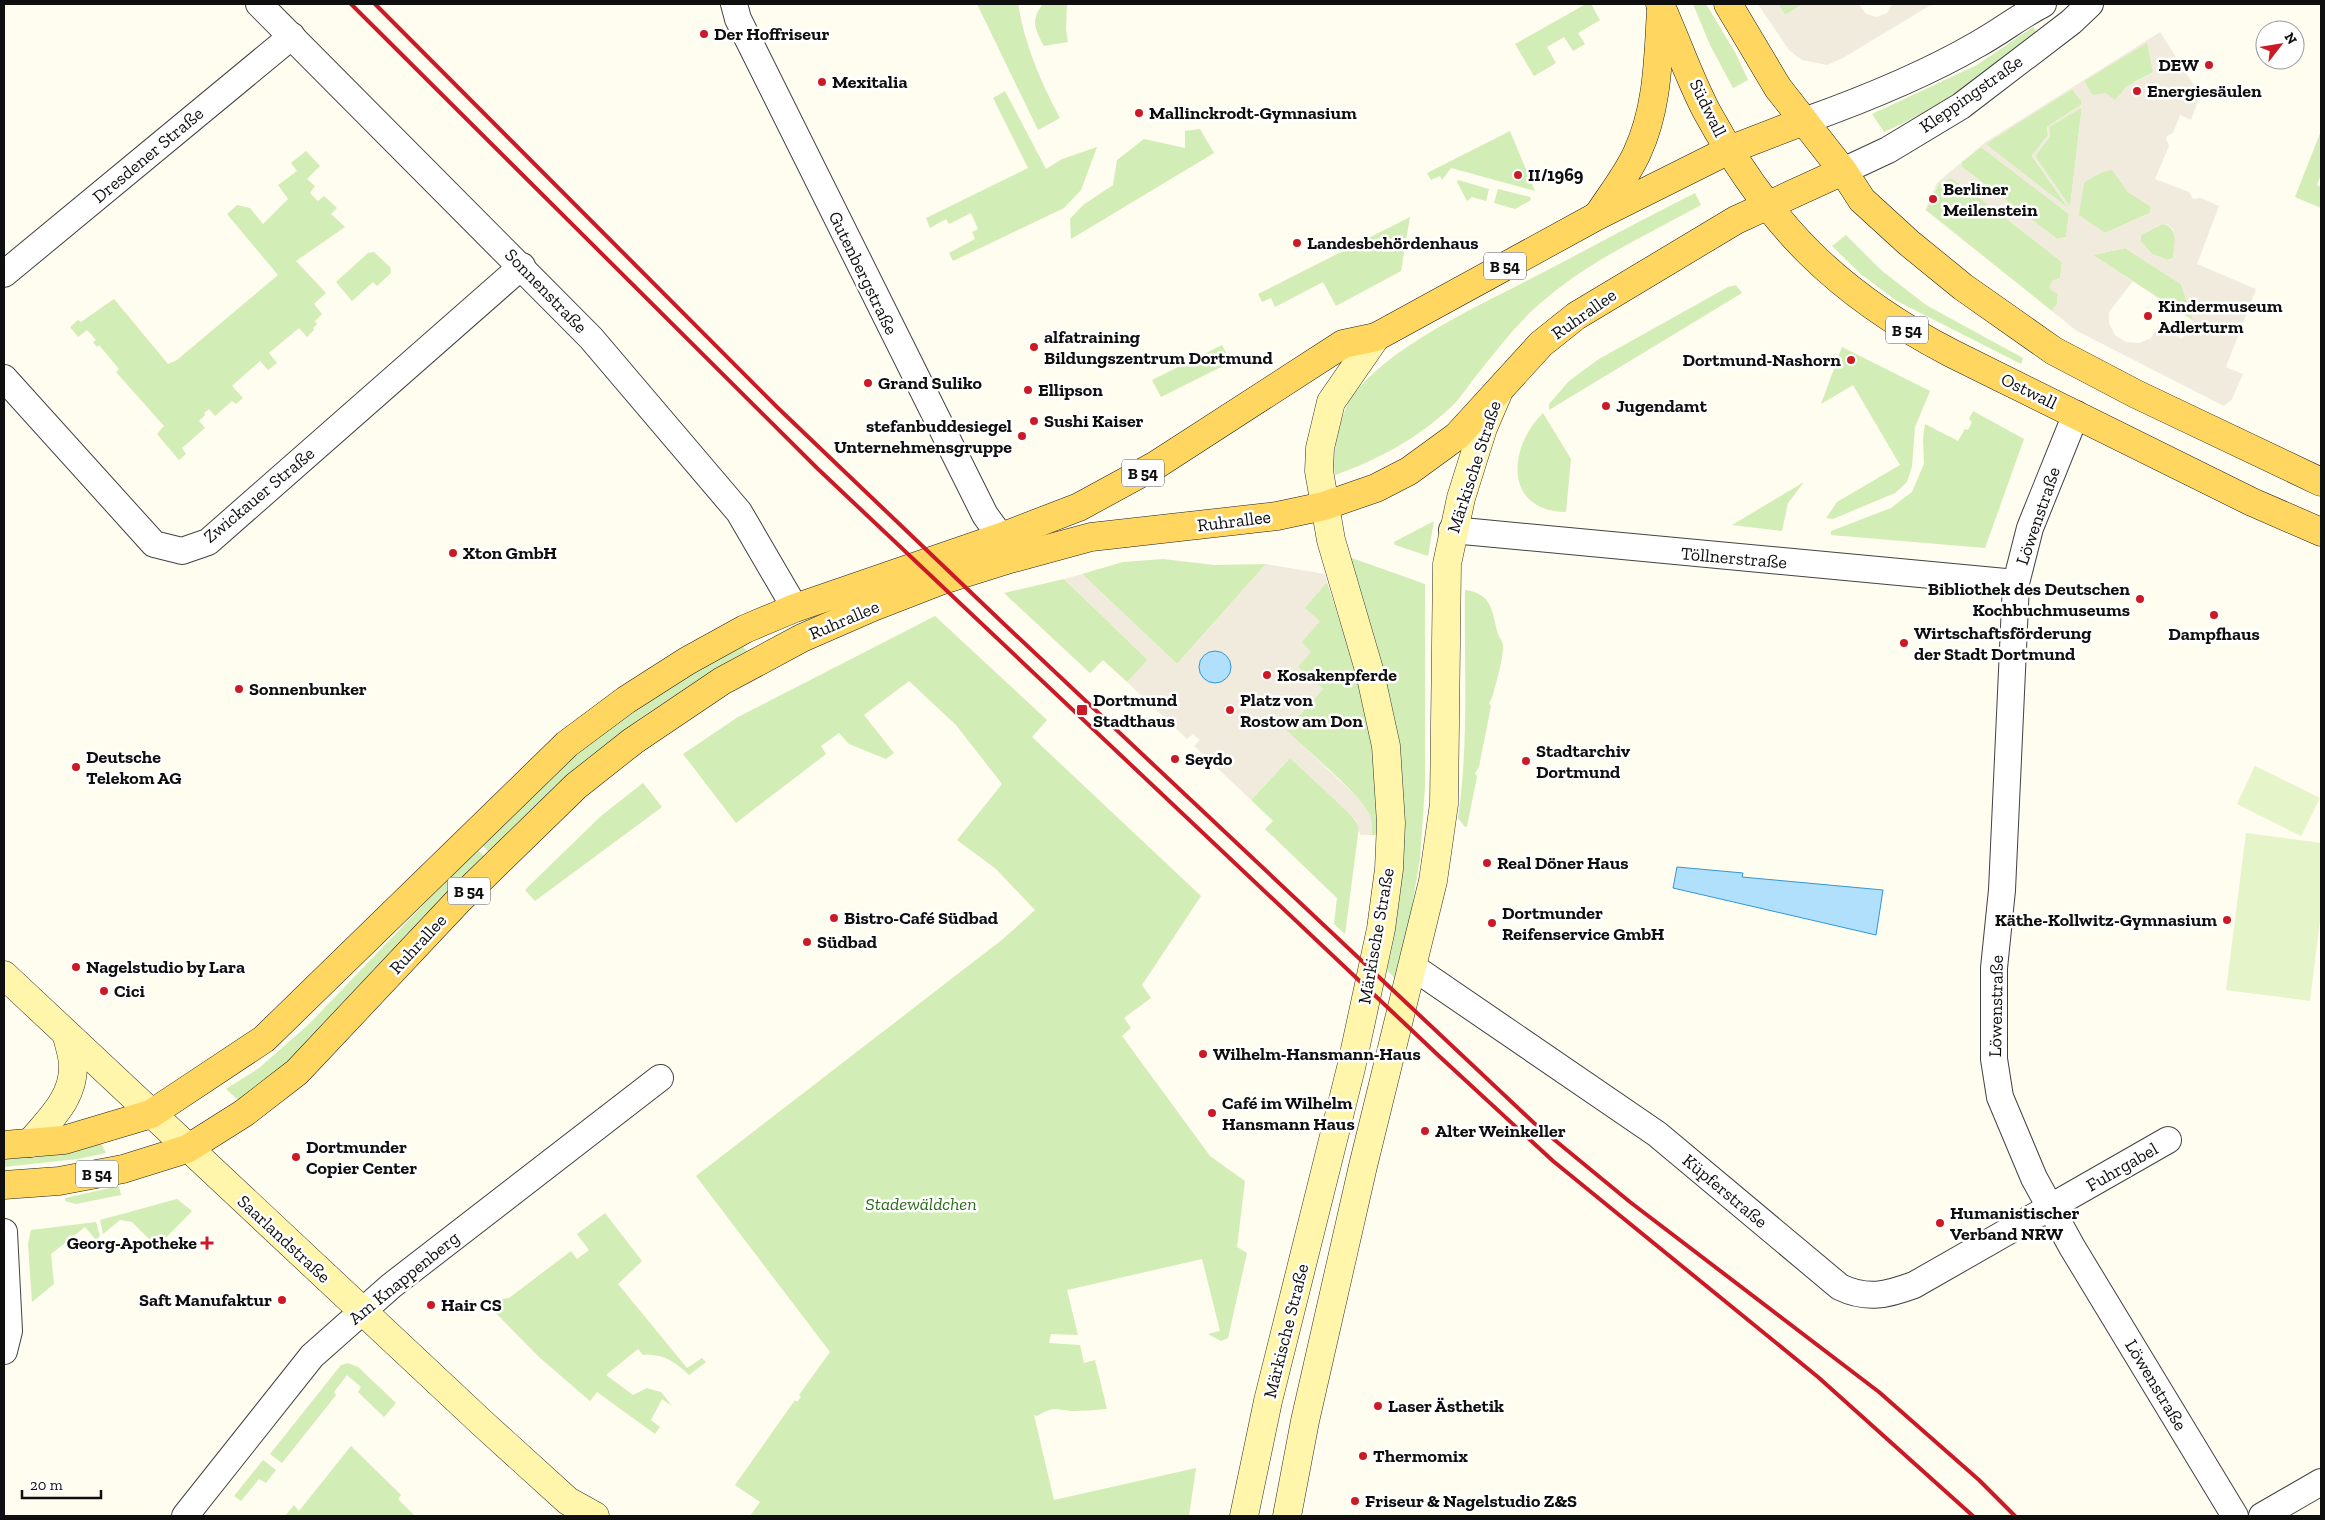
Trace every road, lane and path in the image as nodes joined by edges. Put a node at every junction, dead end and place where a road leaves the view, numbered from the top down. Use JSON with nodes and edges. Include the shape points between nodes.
{"nodes":[{"id":1,"x":259,"y":4,"type":"edge"},
{"id":2,"x":734,"y":4,"type":"edge"},
{"id":3,"x":1728,"y":4,"type":"edge"},
{"id":4,"x":2043,"y":4,"type":"edge"},
{"id":5,"x":2090,"y":4,"type":"edge"},
{"id":6,"x":1661,"y":5,"type":"edge"},
{"id":7,"x":292,"y":36,"type":"junction"},
{"id":8,"x":1804,"y":121,"type":"junction"},
{"id":9,"x":1729,"y":150,"type":"junction"},
{"id":10,"x":1843,"y":171,"type":"junction"},
{"id":11,"x":1767,"y":205,"type":"junction"},
{"id":12,"x":1597,"y":216,"type":"junction"},
{"id":13,"x":522,"y":266,"type":"junction"},
{"id":14,"x":4,"y":274,"type":"edge"},
{"id":15,"x":1376,"y":337,"type":"junction"},
{"id":16,"x":4,"y":378,"type":"edge"},
{"id":17,"x":1499,"y":391,"type":"junction"},
{"id":18,"x":2076,"y":414,"type":"junction"},
{"id":19,"x":2321,"y":482,"type":"edge"},
{"id":20,"x":1324,"y":506,"type":"junction"},
{"id":21,"x":1452,"y":530,"type":"junction"},
{"id":22,"x":2321,"y":532,"type":"edge"},
{"id":23,"x":1001,"y":537,"type":"junction"},
{"id":24,"x":2016,"y":583,"type":"junction"},
{"id":25,"x":795,"y":608,"type":"junction"},
{"id":26,"x":1413,"y":967,"type":"junction"},
{"id":27,"x":4,"y":975,"type":"edge"},
{"id":28,"x":67,"y":1036,"type":"junction"},
{"id":29,"x":660,"y":1078,"type":"dead end"},
{"id":30,"x":151,"y":1114,"type":"junction"},
{"id":31,"x":2168,"y":1140,"type":"dead end"},
{"id":32,"x":17,"y":1144,"type":"edge"},
{"id":33,"x":187,"y":1149,"type":"junction"},
{"id":34,"x":4,"y":1185,"type":"edge"},
{"id":35,"x":2050,"y":1208,"type":"junction"},
{"id":36,"x":4,"y":1232,"type":"edge"},
{"id":37,"x":362,"y":1312,"type":"junction"},
{"id":38,"x":4,"y":1351,"type":"edge"},
{"id":39,"x":2321,"y":1482,"type":"edge"},
{"id":40,"x":573,"y":1509,"type":"edge"},
{"id":41,"x":185,"y":1516,"type":"edge"},
{"id":42,"x":595,"y":1516,"type":"edge"},
{"id":43,"x":1244,"y":1516,"type":"edge"},
{"id":44,"x":1286,"y":1516,"type":"edge"},
{"id":45,"x":2235,"y":1516,"type":"edge"},
{"id":46,"x":2262,"y":1516,"type":"edge"}],
"edges":[{"from":1,"to":7,"type":"street","name":"Sonnenstraße"},
{"from":2,"to":23,"type":"street","name":"Gutenbergstraße","via":[[738,19],[901,350],[985,515]]},
{"from":3,"to":8,"type":"main road","via":[[1766,71]]},
{"from":4,"to":8,"type":"street","name":"Kleppingstraße","via":[[1947,60],[1863,100]]},
{"from":5,"to":10,"type":"street","name":"Kleppingstraße","via":[[1960,106],[1888,150]]},
{"from":6,"to":9,"type":"main road","name":"Südwall","number":"B 54","via":[[1707,111]]},
{"from":6,"to":12,"type":"main road","via":[[1653,105],[1644,138]]},
{"from":7,"to":13,"type":"street","name":"Sonnenstraße"},
{"from":7,"to":14,"type":"street","name":"Dresdener Straße"},
{"from":8,"to":9,"type":"main road","number":"B 54"},
{"from":8,"to":10,"type":"main road"},
{"from":9,"to":11,"type":"main road","name":"Südwall","number":"B 54"},
{"from":9,"to":12,"type":"main road","name":"Ruhrallee","number":"B 54"},
{"from":10,"to":11,"type":"main road","number":"B 54"},
{"from":10,"to":19,"type":"main road","via":[[1862,200],[1909,243],[2044,346],[2136,394]]},
{"from":11,"to":17,"type":"main road","name":"Ruhrallee","number":"B 54","via":[[1736,220],[1576,316],[1541,344]]},
{"from":11,"to":18,"type":"main road","name":"Ostwall","number":"B 54","via":[[1806,251],[1867,304],[1909,332]]},
{"from":12,"to":15,"type":"main road","name":"Ruhrallee","number":"B 54"},
{"from":13,"to":16,"type":"street","name":"Zwickauer Straße","via":[[208,542],[182,551],[154,544]]},
{"from":13,"to":25,"type":"street","name":"Sonnenstraße","via":[[591,338],[738,512]]},
{"from":15,"to":20,"type":"main road","name":"Märkische Straße","via":[[1331,402],[1320,448],[1319,471]]},
{"from":15,"to":23,"type":"main road","name":"Ruhrallee","number":"B 54","via":[[1343,344],[1120,486],[1079,507]]},
{"from":17,"to":20,"type":"main road","name":"Ruhrallee","number":"B 54","via":[[1457,436],[1409,471],[1376,488]]},
{"from":17,"to":21,"type":"main road","name":"Märkische Straße","via":[[1483,428]]},
{"from":18,"to":22,"type":"main road","name":"Ostwall","number":"B 54","via":[[2252,502]]},
{"from":18,"to":24,"type":"street","name":"Löwenstraße","via":[[2030,528]]},
{"from":20,"to":33,"type":"main road","name":"Ruhrallee","number":"B 54","via":[[1277,516],[1091,537],[1010,559],[873,607],[802,638],[722,681],[633,741],[576,786],[459,900],[297,1072],[244,1114]]},
{"from":20,"to":43,"type":"main road","name":"Märkische Straße","via":[[1372,681],[1386,746],[1391,823],[1389,869],[1381,929],[1355,1050],[1268,1401]]},
{"from":21,"to":24,"type":"street","name":"Töllnerstraße"},
{"from":21,"to":26,"type":"main road","name":"Märkische Straße","via":[[1446,577],[1444,804],[1433,881]]},
{"from":23,"to":25,"type":"main road","name":"Ruhrallee","number":"B 54"},
{"from":24,"to":35,"type":"street","name":"Löwenstraße","via":[[2002,890],[1994,968],[1994,1058],[2000,1097],[2020,1148]]},
{"from":25,"to":30,"type":"main road","name":"Ruhrallee","number":"B 54","via":[[745,629],[687,661],[626,700],[567,744],[264,1039]]},
{"from":26,"to":35,"type":"street","name":"Küpferstraße","via":[[1657,1134],[1840,1287],[1854,1294],[1882,1296],[1914,1285]]},
{"from":26,"to":44,"type":"main road","name":"Märkische Straße","via":[[1361,1175]]},
{"from":27,"to":28,"type":"main road","name":"Saarlandstraße"},
{"from":28,"to":30,"type":"main road","name":"Saarlandstraße"},
{"from":28,"to":32,"type":"main road","via":[[73,1066],[70,1090],[59,1109]]},
{"from":29,"to":37,"type":"street","name":"Am Knappenberg","via":[[390,1286]]},
{"from":30,"to":32,"type":"main road","name":"Ruhrallee","number":"B 54","via":[[64,1140]]},
{"from":30,"to":33,"type":"main road","name":"Saarlandstraße"},
{"from":31,"to":35,"type":"street","name":"Fuhrgabel"},
{"from":33,"to":34,"type":"main road","name":"Ruhrallee","number":"B 54","via":[[110,1172],[59,1181]]},
{"from":33,"to":37,"type":"main road","name":"Saarlandstraße"},
{"from":35,"to":45,"type":"street","name":"Löwenstraße"},
{"from":36,"to":38,"type":"street","via":[[9,1331]]},
{"from":37,"to":40,"type":"main road","name":"Saarlandstraße"},
{"from":37,"to":41,"type":"street","name":"Am Knappenberg","via":[[312,1356]]},
{"from":39,"to":46,"type":"street"},
{"from":40,"to":42,"type":"main road","name":"Saarlandstraße"}]}
